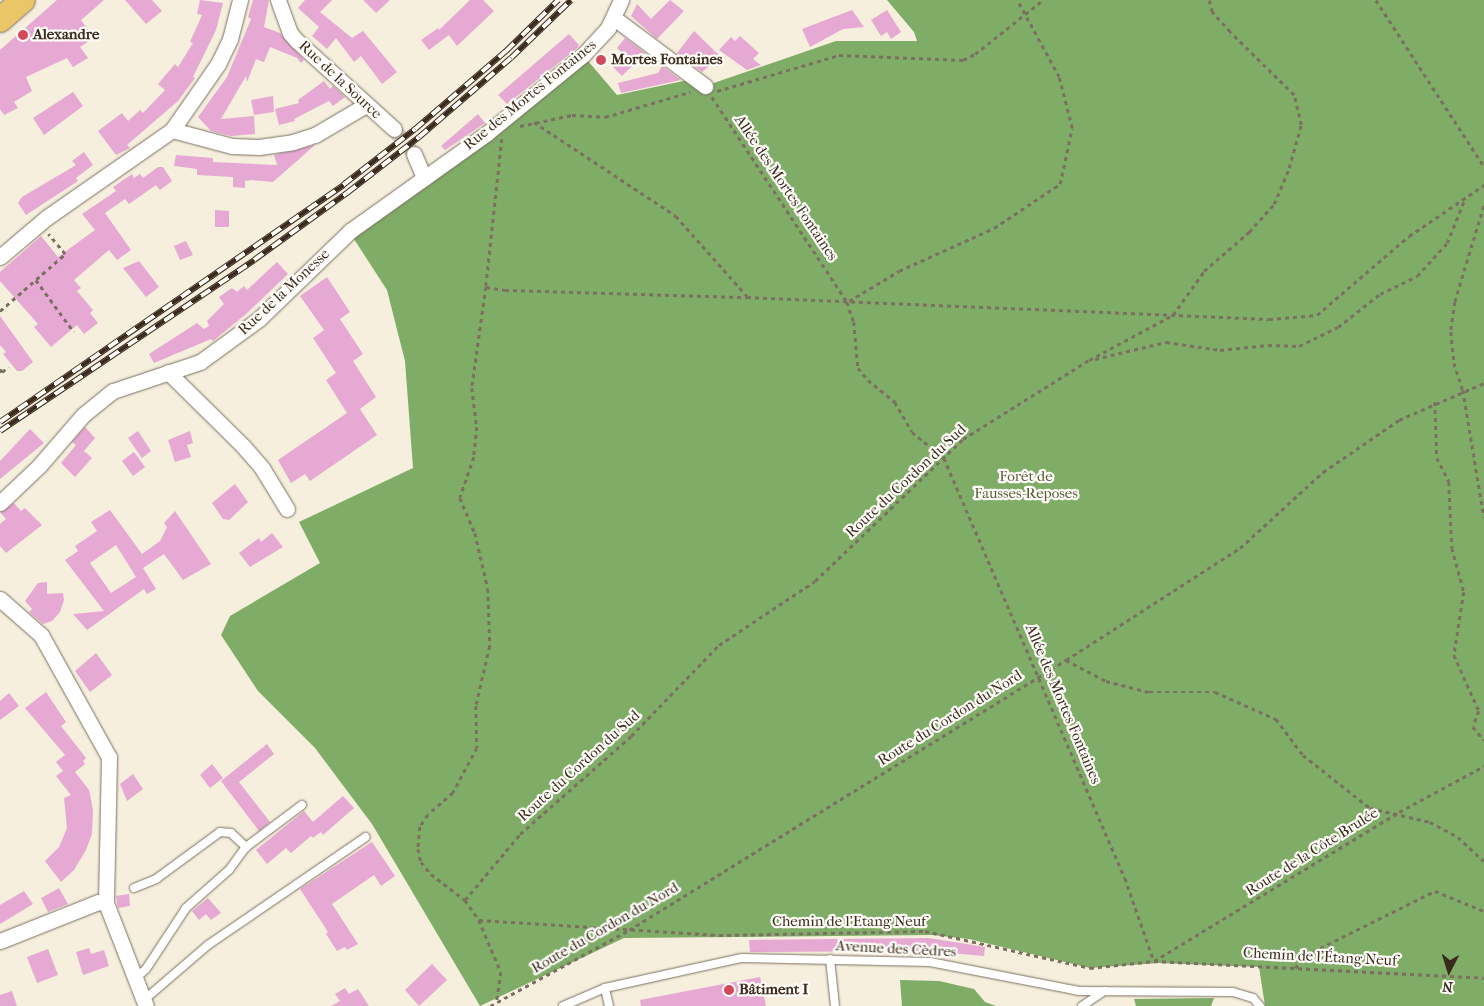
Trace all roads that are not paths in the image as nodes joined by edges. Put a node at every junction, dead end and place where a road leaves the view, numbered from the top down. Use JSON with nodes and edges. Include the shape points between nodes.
{"nodes":[{"id":1,"x":23,"y":0,"type":"edge"},
{"id":2,"x":240,"y":0,"type":"edge"},
{"id":3,"x":278,"y":0,"type":"edge"},
{"id":4,"x":621,"y":0,"type":"edge"},
{"id":5,"x":614,"y":18,"type":"junction"},
{"id":6,"x":0,"y":20,"type":"edge"},
{"id":7,"x":708,"y":90,"type":"road end"},
{"id":8,"x":366,"y":105,"type":"junction"},
{"id":9,"x":394,"y":129,"type":"tunnel mouth"},
{"id":10,"x":172,"y":130,"type":"junction"},
{"id":11,"x":414,"y":154,"type":"tunnel mouth"},
{"id":12,"x":424,"y":178,"type":"junction"},
{"id":13,"x":0,"y":257,"type":"edge"},
{"id":14,"x":168,"y":372,"type":"junction"},
{"id":15,"x":0,"y":503,"type":"edge"},
{"id":16,"x":287,"y":508,"type":"dead end"},
{"id":17,"x":0,"y":599,"type":"edge"},
{"id":18,"x":302,"y":805,"type":"dead end"},
{"id":19,"x":366,"y":837,"type":"dead end"},
{"id":20,"x":246,"y":847,"type":"junction"},
{"id":21,"x":134,"y":888,"type":"dead end"},
{"id":22,"x":106,"y":903,"type":"junction"},
{"id":23,"x":0,"y":941,"type":"edge"},
{"id":24,"x":830,"y":959,"type":"junction"},
{"id":25,"x":136,"y":978,"type":"junction"},
{"id":26,"x":604,"y":988,"type":"junction"},
{"id":27,"x":1104,"y":991,"type":"junction"},
{"id":28,"x":145,"y":1003,"type":"edge"},
{"id":29,"x":563,"y":1006,"type":"edge"},
{"id":30,"x":608,"y":1006,"type":"edge"},
{"id":31,"x":836,"y":1006,"type":"edge"},
{"id":32,"x":1082,"y":1006,"type":"edge"},
{"id":33,"x":1260,"y":1006,"type":"edge"}],
"edges":[{"from":1,"to":6,"type":"main road"},
{"from":2,"to":10,"type":"street","via":[[230,39],[218,64]]},
{"from":3,"to":8,"type":"street","name":"Rue de la Source","via":[[290,33]]},
{"from":4,"to":5,"type":"street","name":"Rue des Mortes Fontaines"},
{"from":5,"to":7,"type":"street"},
{"from":5,"to":12,"type":"street","name":"Rue des Mortes Fontaines","via":[[583,55],[486,134]]},
{"from":8,"to":9,"type":"street","name":"Rue de la Source"},
{"from":8,"to":10,"type":"street","via":[[315,134],[293,142],[259,147],[232,146]]},
{"from":10,"to":13,"type":"street","via":[[40,224]]},
{"from":11,"to":12,"type":"street"},
{"from":12,"to":14,"type":"street","name":"Rue de la Monesse","via":[[350,231],[259,319],[224,347],[200,362]]},
{"from":14,"to":15,"type":"street","name":"Rue de la Monesse","via":[[113,391],[83,415],[39,466]]},
{"from":14,"to":16,"type":"street","via":[[244,446]]},
{"from":17,"to":22,"type":"street","via":[[42,635],[109,757]]},
{"from":18,"to":20,"type":"lane"},
{"from":19,"to":28,"type":"lane","via":[[208,945]]},
{"from":20,"to":21,"type":"lane","via":[[231,833],[220,832],[156,879]]},
{"from":20,"to":25,"type":"lane","via":[[229,870],[186,908],[146,969]]},
{"from":22,"to":23,"type":"street","via":[[98,902]]},
{"from":22,"to":25,"type":"street"},
{"from":24,"to":26,"type":"lane","name":"Avenue des Cèdres","via":[[742,958]]},
{"from":24,"to":27,"type":"lane","name":"Avenue des Cèdres","via":[[930,962],[1043,986]]},
{"from":24,"to":31,"type":"lane"},
{"from":25,"to":28,"type":"street"},
{"from":26,"to":29,"type":"lane","name":"Avenue des Cèdres"},
{"from":26,"to":30,"type":"lane"},
{"from":27,"to":32,"type":"lane"},
{"from":27,"to":33,"type":"lane","name":"Avenue des Cèdres","via":[[1233,992],[1253,998]]}]}
